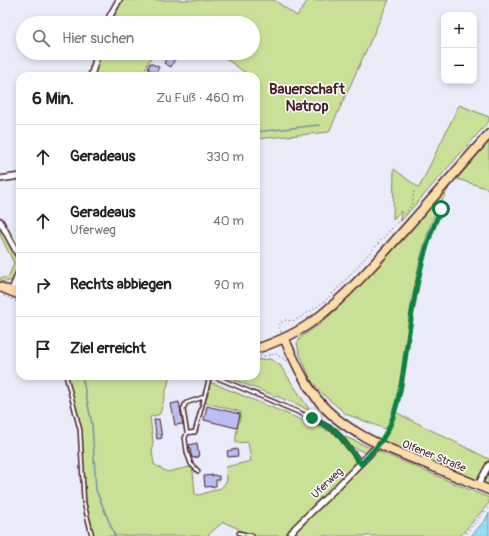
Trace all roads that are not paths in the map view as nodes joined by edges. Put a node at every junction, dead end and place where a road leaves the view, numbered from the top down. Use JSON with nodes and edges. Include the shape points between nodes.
{"nodes":[{"id":1,"x":119,"y":0,"type":"edge"},
{"id":2,"x":110,"y":16,"type":"edge"},
{"id":3,"x":96,"y":60,"type":"edge"},
{"id":4,"x":92,"y":72,"type":"edge"},
{"id":5,"x":489,"y":134,"type":"edge"},
{"id":6,"x":16,"y":177,"type":"edge"},
{"id":7,"x":0,"y":179,"type":"edge"},
{"id":8,"x":0,"y":221,"type":"edge"},
{"id":9,"x":16,"y":251,"type":"edge"},
{"id":10,"x":16,"y":280,"type":"edge"},
{"id":11,"x":0,"y":287,"type":"edge"},
{"id":12,"x":11,"y":292,"type":"junction"},
{"id":13,"x":16,"y":294,"type":"edge"},
{"id":14,"x":284,"y":338,"type":"junction"},
{"id":15,"x":260,"y":347,"type":"edge"},
{"id":16,"x":67,"y":380,"type":"edge"},
{"id":17,"x":209,"y":380,"type":"edge"},
{"id":18,"x":222,"y":380,"type":"edge"},
{"id":19,"x":204,"y":397,"type":"junction"},
{"id":20,"x":187,"y":433,"type":"junction"},
{"id":21,"x":379,"y":444,"type":"junction"},
{"id":22,"x":361,"y":464,"type":"junction"},
{"id":23,"x":489,"y":466,"type":"edge"},
{"id":24,"x":198,"y":471,"type":"dead end"},
{"id":25,"x":478,"y":486,"type":"junction"},
{"id":26,"x":489,"y":490,"type":"edge"},
{"id":27,"x":239,"y":533,"type":"dead end"},
{"id":28,"x":92,"y":536,"type":"edge"},
{"id":29,"x":252,"y":536,"type":"edge"},
{"id":30,"x":289,"y":536,"type":"edge"}],
"edges":[{"from":1,"to":2,"type":"street"},
{"from":3,"to":4,"type":"street"},
{"from":5,"to":14,"type":"main road","via":[[347,292],[316,319]]},
{"from":6,"to":7,"type":"street"},
{"from":8,"to":9,"type":"street"},
{"from":10,"to":12,"type":"street"},
{"from":11,"to":12,"type":"main road"},
{"from":12,"to":13,"type":"main road"},
{"from":14,"to":15,"type":"main road"},
{"from":14,"to":21,"type":"main road","name":"Olfener Straße","via":[[308,387],[319,401],[351,429]]},
{"from":16,"to":28,"type":"lane","via":[[80,430],[84,502]]},
{"from":17,"to":19,"type":"lane"},
{"from":18,"to":22,"type":"lane","via":[[312,418],[336,431]]},
{"from":19,"to":20,"type":"lane","via":[[195,432]]},
{"from":19,"to":20,"type":"lane","via":[[184,405]]},
{"from":20,"to":24,"type":"lane","via":[[185,438],[188,459]]},
{"from":21,"to":22,"type":"street","name":"Uferweg"},
{"from":21,"to":25,"type":"main road","name":"Olfener Straße"},
{"from":22,"to":30,"type":"street","name":"Uferweg"},
{"from":23,"to":25,"type":"street"},
{"from":25,"to":26,"type":"main road","name":"Olfener Straße"},
{"from":27,"to":29,"type":"lane"}]}
